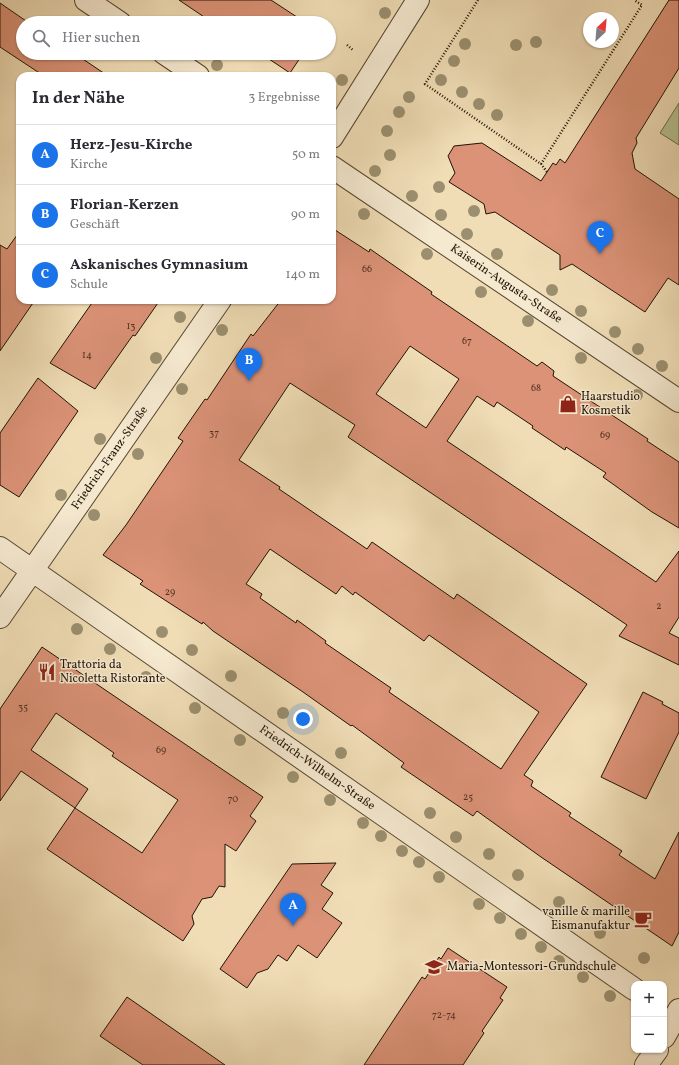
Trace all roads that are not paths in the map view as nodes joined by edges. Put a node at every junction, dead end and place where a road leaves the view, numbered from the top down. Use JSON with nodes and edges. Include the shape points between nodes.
{"nodes":[{"id":1,"x":86,"y":0,"type":"edge"},
{"id":2,"x":418,"y":0,"type":"edge"},
{"id":3,"x":110,"y":16,"type":"edge"},
{"id":4,"x":174,"y":60,"type":"edge"},
{"id":5,"x":192,"y":72,"type":"edge"},
{"id":6,"x":336,"y":131,"type":"edge"},
{"id":7,"x":336,"y":170,"type":"edge"},
{"id":8,"x":217,"y":304,"type":"edge"},
{"id":9,"x":679,"y":401,"type":"edge"},
{"id":10,"x":0,"y":548,"type":"edge"},
{"id":11,"x":32,"y":570,"type":"junction"},
{"id":12,"x":0,"y":617,"type":"edge"},
{"id":13,"x":631,"y":987,"type":"edge"},
{"id":14,"x":674,"y":1014,"type":"edge"},
{"id":15,"x":667,"y":1030,"type":"edge"},
{"id":16,"x":655,"y":1053,"type":"edge"},
{"id":17,"x":646,"y":1065,"type":"edge"}],
"edges":[{"from":1,"to":3,"type":"street"},
{"from":2,"to":6,"type":"street"},
{"from":4,"to":5,"type":"street"},
{"from":7,"to":9,"type":"street","name":"Kaiserin-Augusta-Straße"},
{"from":8,"to":11,"type":"street","name":"Friedrich-Franz-Straße"},
{"from":10,"to":11,"type":"street","name":"Friedrich-Wilhelm-Straße"},
{"from":11,"to":12,"type":"street","name":"Friedrich-Franz-Straße"},
{"from":11,"to":13,"type":"street","name":"Friedrich-Wilhelm-Straße"},
{"from":14,"to":15,"type":"street"},
{"from":16,"to":17,"type":"street"}]}
